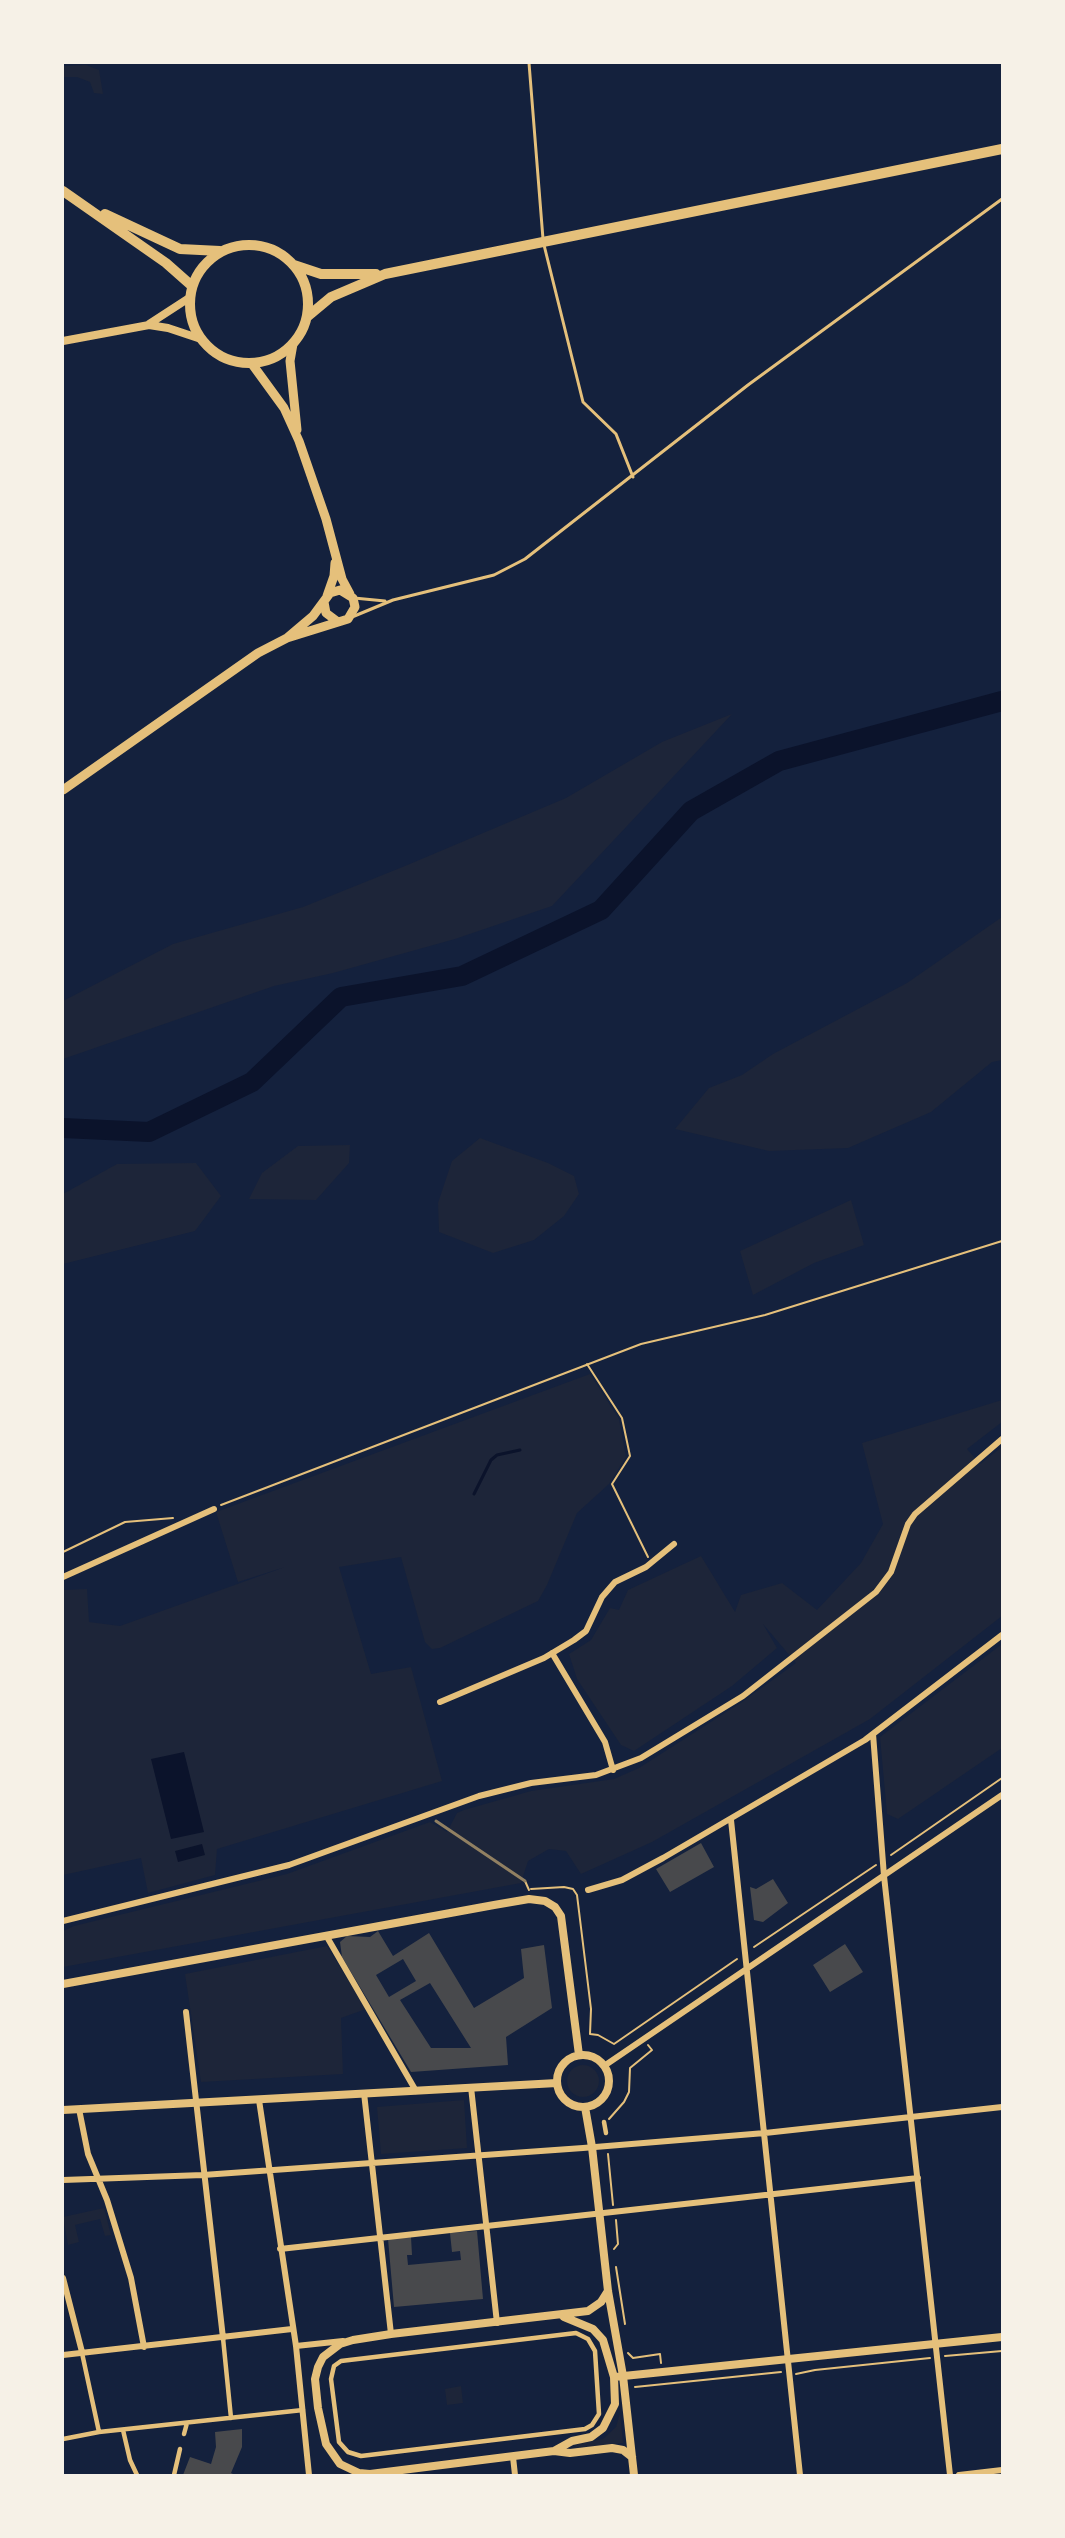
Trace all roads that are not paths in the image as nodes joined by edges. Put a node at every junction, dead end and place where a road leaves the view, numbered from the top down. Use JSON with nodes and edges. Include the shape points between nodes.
{"nodes":[{"id":1,"x":529,"y":63,"type":"edge"},
{"id":2,"x":1002,"y":149,"type":"edge"},
{"id":3,"x":63,"y":191,"type":"edge"},
{"id":4,"x":1002,"y":199,"type":"edge"},
{"id":5,"x":78,"y":200,"type":"junction"},
{"id":6,"x":543,"y":240,"type":"junction"},
{"id":7,"x":220,"y":251,"type":"junction"},
{"id":8,"x":294,"y":265,"type":"junction"},
{"id":9,"x":385,"y":273,"type":"junction"},
{"id":10,"x":192,"y":286,"type":"junction"},
{"id":11,"x":189,"y":298,"type":"junction"},
{"id":12,"x":307,"y":317,"type":"junction"},
{"id":13,"x":149,"y":325,"type":"junction"},
{"id":14,"x":201,"y":339,"type":"junction"},
{"id":15,"x":63,"y":341,"type":"edge"},
{"id":16,"x":293,"y":344,"type":"junction"},
{"id":17,"x":252,"y":364,"type":"junction"},
{"id":18,"x":299,"y":441,"type":"junction"},
{"id":19,"x":633,"y":477,"type":"junction"},
{"id":20,"x":335,"y":555,"type":"junction"},
{"id":21,"x":352,"y":596,"type":"junction"},
{"id":22,"x":325,"y":600,"type":"junction"},
{"id":23,"x":393,"y":600,"type":"junction"},
{"id":24,"x":343,"y":620,"type":"junction"},
{"id":25,"x":287,"y":638,"type":"junction"},
{"id":26,"x":63,"y":790,"type":"edge"},
{"id":27,"x":1002,"y":1439,"type":"edge"},
{"id":28,"x":214,"y":1509,"type":"road end"},
{"id":29,"x":674,"y":1544,"type":"dead end"},
{"id":30,"x":63,"y":1577,"type":"edge"},
{"id":31,"x":1002,"y":1635,"type":"edge"},
{"id":32,"x":552,"y":1653,"type":"junction"},
{"id":33,"x":440,"y":1702,"type":"dead end"},
{"id":34,"x":873,"y":1734,"type":"junction"},
{"id":35,"x":614,"y":1770,"type":"junction"},
{"id":36,"x":1002,"y":1795,"type":"edge"},
{"id":37,"x":731,"y":1820,"type":"junction"},
{"id":38,"x":884,"y":1876,"type":"junction"},
{"id":39,"x":588,"y":1890,"type":"dead end"},
{"id":40,"x":63,"y":1921,"type":"edge"},
{"id":41,"x":327,"y":1937,"type":"junction"},
{"id":42,"x":748,"y":1968,"type":"junction"},
{"id":43,"x":63,"y":1984,"type":"edge"},
{"id":44,"x":186,"y":2012,"type":"dead end"},
{"id":45,"x":579,"y":2055,"type":"junction"},
{"id":46,"x":604,"y":2066,"type":"junction"},
{"id":47,"x":557,"y":2084,"type":"junction"},
{"id":48,"x":471,"y":2087,"type":"junction"},
{"id":49,"x":416,"y":2091,"type":"junction"},
{"id":50,"x":363,"y":2093,"type":"junction"},
{"id":51,"x":259,"y":2100,"type":"junction"},
{"id":52,"x":195,"y":2103,"type":"junction"},
{"id":53,"x":585,"y":2107,"type":"junction"},
{"id":54,"x":1002,"y":2107,"type":"edge"},
{"id":55,"x":79,"y":2109,"type":"junction"},
{"id":56,"x":63,"y":2110,"type":"edge"},
{"id":57,"x":911,"y":2116,"type":"junction"},
{"id":58,"x":604,"y":2122,"type":"road end"},
{"id":59,"x":606,"y":2133,"type":"dead end"},
{"id":60,"x":765,"y":2133,"type":"junction"},
{"id":61,"x":592,"y":2147,"type":"junction"},
{"id":62,"x":478,"y":2154,"type":"junction"},
{"id":63,"x":371,"y":2162,"type":"junction"},
{"id":64,"x":269,"y":2170,"type":"junction"},
{"id":65,"x":203,"y":2175,"type":"junction"},
{"id":66,"x":98,"y":2178,"type":"junction"},
{"id":67,"x":918,"y":2178,"type":"junction"},
{"id":68,"x":63,"y":2180,"type":"edge"},
{"id":69,"x":772,"y":2193,"type":"junction"},
{"id":70,"x":600,"y":2212,"type":"junction"},
{"id":71,"x":486,"y":2226,"type":"junction"},
{"id":72,"x":381,"y":2236,"type":"junction"},
{"id":73,"x":280,"y":2249,"type":"junction"},
{"id":74,"x":63,"y":2278,"type":"edge"},
{"id":75,"x":608,"y":2291,"type":"junction"},
{"id":76,"x":561,"y":2316,"type":"junction"},
{"id":77,"x":496,"y":2323,"type":"junction"},
{"id":78,"x":292,"y":2329,"type":"junction"},
{"id":79,"x":391,"y":2334,"type":"junction"},
{"id":80,"x":1002,"y":2337,"type":"edge"},
{"id":81,"x":223,"y":2338,"type":"junction"},
{"id":82,"x":353,"y":2340,"type":"junction"},
{"id":83,"x":934,"y":2343,"type":"junction"},
{"id":84,"x":296,"y":2346,"type":"junction"},
{"id":85,"x":144,"y":2347,"type":"junction"},
{"id":86,"x":82,"y":2352,"type":"junction"},
{"id":87,"x":63,"y":2355,"type":"edge"},
{"id":88,"x":787,"y":2359,"type":"junction"},
{"id":89,"x":618,"y":2376,"type":"junction"},
{"id":90,"x":318,"y":2408,"type":"junction"},
{"id":91,"x":303,"y":2409,"type":"junction"},
{"id":92,"x":231,"y":2418,"type":"junction"},
{"id":93,"x":187,"y":2423,"type":"junction"},
{"id":94,"x":123,"y":2430,"type":"junction"},
{"id":95,"x":336,"y":2430,"type":"joint"},
{"id":96,"x":99,"y":2432,"type":"junction"},
{"id":97,"x":184,"y":2434,"type":"dead end"},
{"id":98,"x":63,"y":2439,"type":"edge"},
{"id":99,"x":180,"y":2450,"type":"dead end"},
{"id":100,"x":554,"y":2451,"type":"junction"},
{"id":101,"x":513,"y":2457,"type":"junction"},
{"id":102,"x":632,"y":2457,"type":"junction"},
{"id":103,"x":1002,"y":2470,"type":"edge"},
{"id":104,"x":409,"y":2472,"type":"edge"},
{"id":105,"x":365,"y":2474,"type":"edge"},
{"id":106,"x":137,"y":2475,"type":"edge"},
{"id":107,"x":174,"y":2475,"type":"edge"},
{"id":108,"x":309,"y":2475,"type":"edge"},
{"id":109,"x":515,"y":2475,"type":"edge"},
{"id":110,"x":634,"y":2475,"type":"edge"},
{"id":111,"x":800,"y":2475,"type":"edge"},
{"id":112,"x":950,"y":2475,"type":"edge"},
{"id":113,"x":959,"y":2475,"type":"edge"}],
"edges":[{"from":1,"to":6,"type":"lane"},
{"from":2,"to":6,"type":"main road"},
{"from":3,"to":5,"type":"main road"},
{"from":4,"to":19,"type":"lane","via":[[832,321]]},
{"from":5,"to":7,"type":"main road","via":[[180,249]]},
{"from":5,"to":10,"type":"main road"},
{"from":6,"to":9,"type":"main road"},
{"from":6,"to":19,"type":"lane","via":[[584,402],[616,434]]},
{"from":7,"to":8,"type":"main road","via":[[239,245],[260,245],[279,252]]},
{"from":7,"to":10,"type":"main road","via":[[203,266]]},
{"from":8,"to":9,"type":"main road","via":[[321,274]]},
{"from":8,"to":12,"type":"main road","via":[[304,281]]},
{"from":9,"to":12,"type":"main road","via":[[332,297]]},
{"from":10,"to":11,"type":"main road"},
{"from":11,"to":13,"type":"street"},
{"from":11,"to":14,"type":"main road","via":[[194,326]]},
{"from":12,"to":16,"type":"main road"},
{"from":13,"to":14,"type":"street","via":[[168,327]]},
{"from":13,"to":15,"type":"street"},
{"from":14,"to":17,"type":"main road","via":[[223,358]]},
{"from":16,"to":17,"type":"main road","via":[[267,361]]},
{"from":16,"to":18,"type":"main road","via":[[292,396]]},
{"from":17,"to":18,"type":"main road","via":[[284,408]]},
{"from":18,"to":20,"type":"main road"},
{"from":19,"to":23,"type":"lane","via":[[525,560],[494,574]]},
{"from":20,"to":21,"type":"main road"},
{"from":20,"to":22,"type":"main road","via":[[334,576]]},
{"from":21,"to":22,"type":"main road","via":[[335,591]]},
{"from":21,"to":23,"type":"lane","via":[[375,602]]},
{"from":21,"to":24,"type":"main road","via":[[355,608]]},
{"from":22,"to":24,"type":"main road","via":[[326,613]]},
{"from":22,"to":25,"type":"main road"},
{"from":23,"to":24,"type":"lane"},
{"from":24,"to":25,"type":"main road"},
{"from":25,"to":26,"type":"main road","via":[[258,653]]},
{"from":27,"to":35,"type":"street","via":[[915,1514],[891,1572],[876,1592],[743,1696],[641,1758]]},
{"from":28,"to":30,"type":"street"},
{"from":29,"to":32,"type":"street","via":[[651,1563],[615,1582],[602,1598],[586,1631]]},
{"from":31,"to":34,"type":"street"},
{"from":32,"to":33,"type":"street"},
{"from":32,"to":35,"type":"street","via":[[605,1742]]},
{"from":34,"to":37,"type":"street"},
{"from":34,"to":38,"type":"street"},
{"from":35,"to":40,"type":"street","via":[[531,1783],[480,1796],[289,1865]]},
{"from":36,"to":38,"type":"street"},
{"from":37,"to":39,"type":"street","via":[[622,1880]]},
{"from":37,"to":42,"type":"street"},
{"from":38,"to":42,"type":"street"},
{"from":38,"to":57,"type":"street"},
{"from":41,"to":43,"type":"street"},
{"from":41,"to":45,"type":"street","via":[[530,1899],[545,1901],[561,1916]]},
{"from":41,"to":49,"type":"street"},
{"from":42,"to":46,"type":"street"},
{"from":42,"to":60,"type":"street"},
{"from":44,"to":52,"type":"street"},
{"from":45,"to":46,"type":"street","via":[[591,2056]]},
{"from":45,"to":47,"type":"street","via":[[560,2068]]},
{"from":46,"to":53,"type":"street","via":[[608,2089],[599,2102]]},
{"from":47,"to":48,"type":"street"},
{"from":47,"to":53,"type":"street","via":[[563,2098]]},
{"from":48,"to":49,"type":"street"},
{"from":48,"to":62,"type":"street"},
{"from":49,"to":50,"type":"street"},
{"from":50,"to":51,"type":"street"},
{"from":50,"to":63,"type":"street"},
{"from":51,"to":52,"type":"street"},
{"from":51,"to":64,"type":"street"},
{"from":52,"to":55,"type":"street"},
{"from":52,"to":65,"type":"street"},
{"from":53,"to":61,"type":"street"},
{"from":54,"to":57,"type":"street"},
{"from":55,"to":56,"type":"street"},
{"from":55,"to":66,"type":"street","via":[[88,2154]]},
{"from":57,"to":60,"type":"street"},
{"from":57,"to":67,"type":"street"},
{"from":58,"to":59,"type":"street"},
{"from":60,"to":61,"type":"street"},
{"from":60,"to":69,"type":"street"},
{"from":61,"to":62,"type":"street"},
{"from":61,"to":70,"type":"street"},
{"from":62,"to":63,"type":"street"},
{"from":62,"to":71,"type":"street"},
{"from":63,"to":64,"type":"street"},
{"from":63,"to":72,"type":"street"},
{"from":64,"to":65,"type":"street"},
{"from":64,"to":73,"type":"street"},
{"from":65,"to":66,"type":"street"},
{"from":65,"to":81,"type":"street"},
{"from":66,"to":68,"type":"street"},
{"from":66,"to":85,"type":"street","via":[[131,2278]]},
{"from":67,"to":69,"type":"street"},
{"from":67,"to":83,"type":"street"},
{"from":69,"to":70,"type":"street"},
{"from":69,"to":88,"type":"street"},
{"from":70,"to":71,"type":"street"},
{"from":70,"to":75,"type":"street"},
{"from":71,"to":72,"type":"street"},
{"from":71,"to":77,"type":"street"},
{"from":72,"to":73,"type":"street"},
{"from":72,"to":79,"type":"street"},
{"from":73,"to":78,"type":"street"},
{"from":74,"to":86,"type":"street"},
{"from":75,"to":76,"type":"street","via":[[595,2308]]},
{"from":75,"to":89,"type":"street"},
{"from":76,"to":77,"type":"street"},
{"from":76,"to":89,"type":"street","via":[[593,2329],[603,2340]]},
{"from":77,"to":79,"type":"street"},
{"from":78,"to":81,"type":"street"},
{"from":78,"to":84,"type":"street"},
{"from":79,"to":82,"type":"street"},
{"from":80,"to":83,"type":"street"},
{"from":81,"to":85,"type":"street"},
{"from":81,"to":92,"type":"street"},
{"from":82,"to":84,"type":"street"},
{"from":82,"to":90,"type":"street","via":[[323,2357],[315,2379]]},
{"from":83,"to":88,"type":"street"},
{"from":83,"to":112,"type":"street"},
{"from":84,"to":91,"type":"street"},
{"from":85,"to":86,"type":"street"},
{"from":86,"to":87,"type":"street"},
{"from":86,"to":96,"type":"street"},
{"from":88,"to":89,"type":"street"},
{"from":88,"to":111,"type":"street"},
{"from":89,"to":100,"type":"street","via":[[615,2404],[603,2428],[591,2437]]},
{"from":89,"to":102,"type":"street"},
{"from":90,"to":91,"type":"street"},
{"from":90,"to":105,"type":"street","via":[[321,2431],[333,2455],[351,2470]]},
{"from":91,"to":92,"type":"street"},
{"from":91,"to":108,"type":"street"},
{"from":92,"to":93,"type":"street"},
{"from":93,"to":94,"type":"street"},
{"from":93,"to":97,"type":"street"},
{"from":94,"to":96,"type":"street"},
{"from":94,"to":106,"type":"street"},
{"from":95,"to":95,"type":"street","via":[[331,2379],[334,2366],[341,2361],[576,2333],[594,2346],[599,2414],[585,2429],[361,2456],[343,2448]]},
{"from":96,"to":98,"type":"street"},
{"from":99,"to":107,"type":"street"},
{"from":100,"to":101,"type":"street"},
{"from":100,"to":102,"type":"street","via":[[612,2448]]},
{"from":101,"to":104,"type":"street"},
{"from":101,"to":109,"type":"street"},
{"from":102,"to":110,"type":"street"},
{"from":103,"to":113,"type":"street"},
{"from":104,"to":105,"type":"street"}]}
